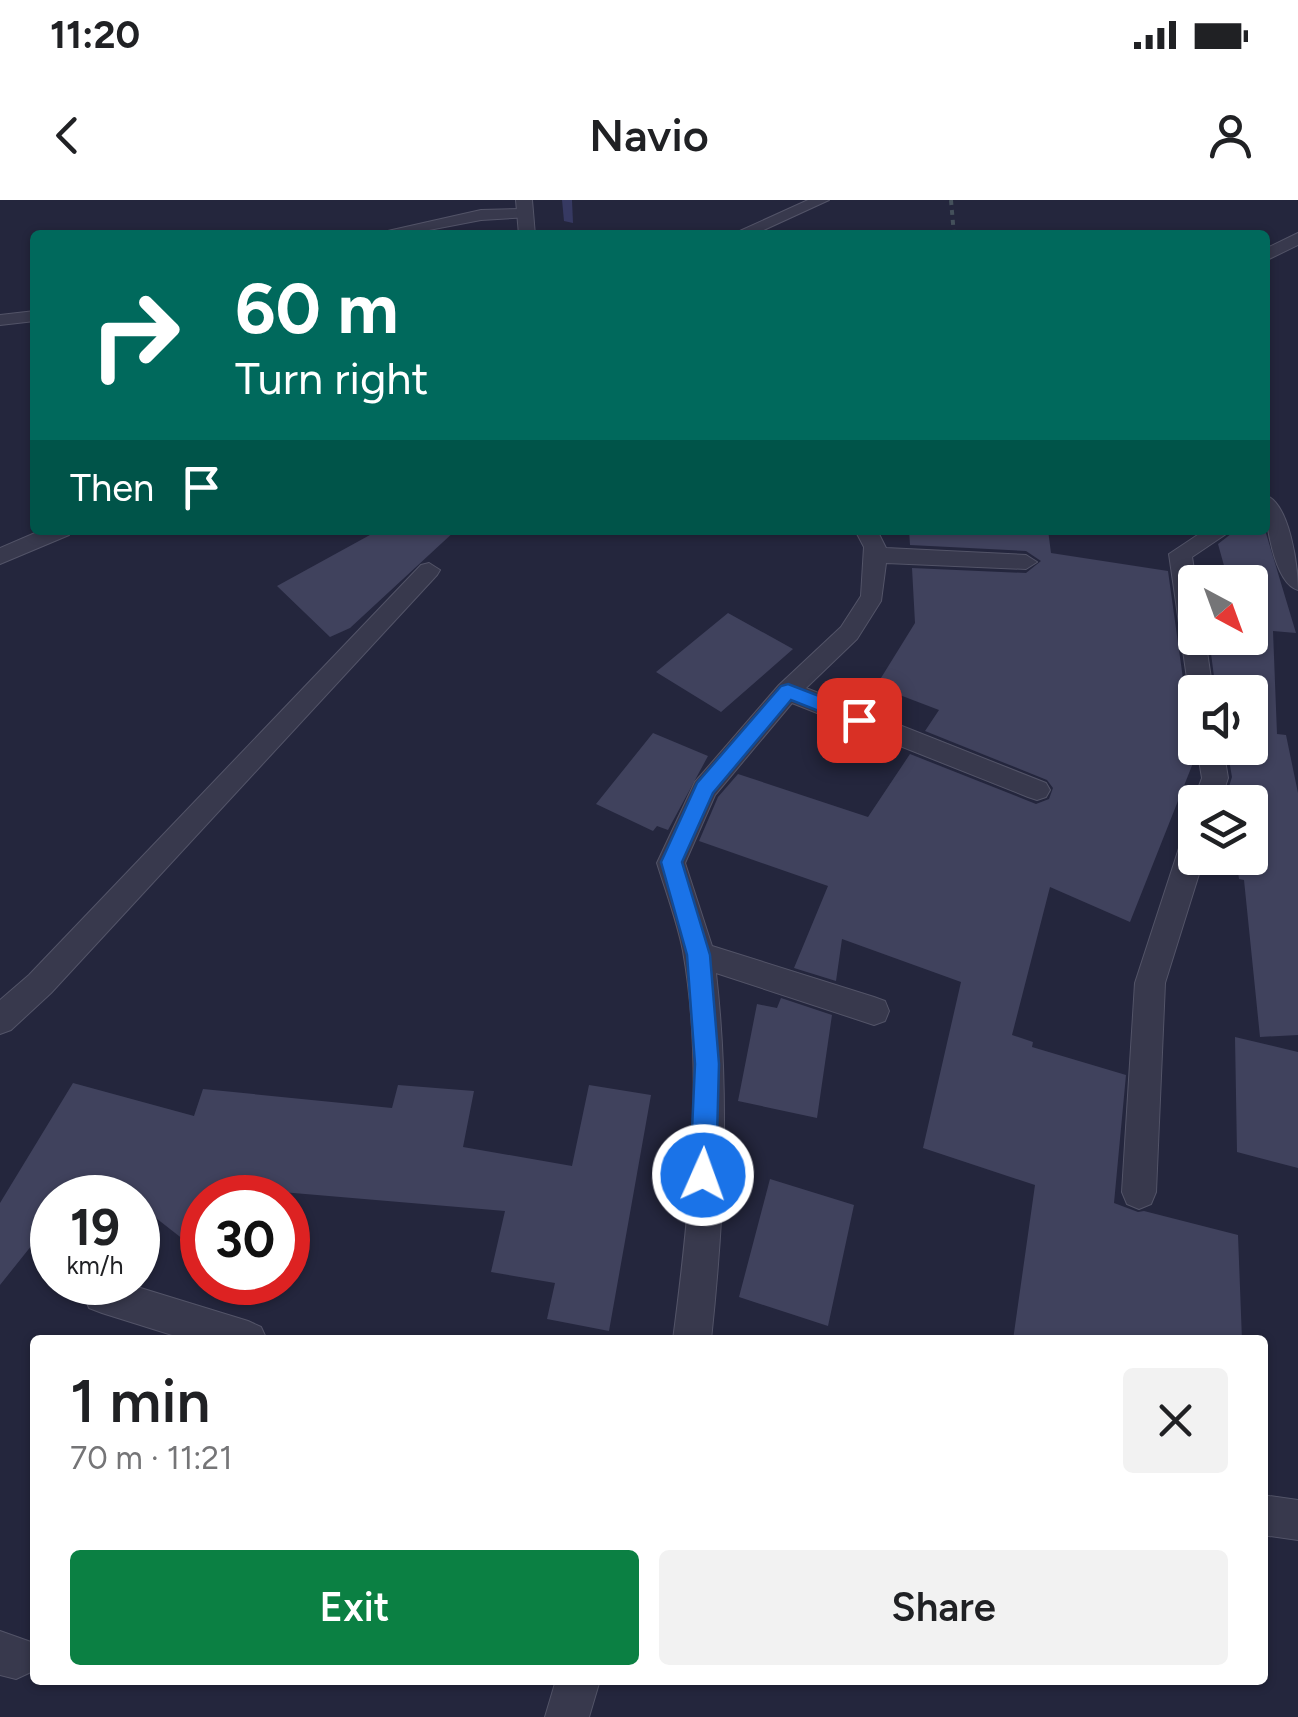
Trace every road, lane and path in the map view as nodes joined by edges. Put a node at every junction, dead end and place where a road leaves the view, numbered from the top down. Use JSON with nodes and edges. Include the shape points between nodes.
{"nodes":[{"id":1,"x":821,"y":200,"type":"edge"},
{"id":2,"x":951,"y":200,"type":"edge"},
{"id":3,"x":524,"y":207,"type":"edge"},
{"id":4,"x":404,"y":230,"type":"edge"},
{"id":5,"x":751,"y":230,"type":"edge"},
{"id":6,"x":954,"y":230,"type":"edge"},
{"id":7,"x":1298,"y":238,"type":"edge"},
{"id":8,"x":1270,"y":253,"type":"edge"},
{"id":9,"x":30,"y":317,"type":"edge"},
{"id":10,"x":0,"y":320,"type":"edge"},
{"id":11,"x":1270,"y":514,"type":"edge"},
{"id":12,"x":50,"y":535,"type":"edge"},
{"id":13,"x":868,"y":535,"type":"edge"},
{"id":14,"x":1212,"y":535,"type":"edge"},
{"id":15,"x":874,"y":554,"type":"junction"},
{"id":16,"x":0,"y":557,"type":"edge"},
{"id":17,"x":1026,"y":562,"type":"dead end"},
{"id":18,"x":430,"y":570,"type":"dead end"},
{"id":19,"x":1298,"y":582,"type":"edge"},
{"id":20,"x":1198,"y":675,"type":"edge"},
{"id":21,"x":788,"y":691,"type":"junction"},
{"id":22,"x":1037,"y":790,"type":"dead end"},
{"id":23,"x":1184,"y":875,"type":"edge"},
{"id":24,"x":698,"y":955,"type":"junction"},
{"id":25,"x":874,"y":1011,"type":"dead end"},
{"id":26,"x":0,"y":1020,"type":"edge"},
{"id":27,"x":1140,"y":1192,"type":"dead end"},
{"id":28,"x":134,"y":1305,"type":"edge"},
{"id":29,"x":232,"y":1335,"type":"edge"},
{"id":30,"x":693,"y":1335,"type":"edge"},
{"id":31,"x":1268,"y":1516,"type":"edge"},
{"id":32,"x":1298,"y":1520,"type":"edge"},
{"id":33,"x":577,"y":1685,"type":"edge"},
{"id":34,"x":567,"y":1717,"type":"edge"}],
"edges":[{"from":1,"to":5,"type":"street"},
{"from":2,"to":6,"type":"path"},
{"from":3,"to":4,"type":"street"},
{"from":7,"to":8,"type":"street"},
{"from":9,"to":10,"type":"street"},
{"from":11,"to":19,"type":"street"},
{"from":12,"to":16,"type":"street"},
{"from":13,"to":15,"type":"street"},
{"from":14,"to":20,"type":"street","via":[[1180,554]]},
{"from":15,"to":17,"type":"street"},
{"from":15,"to":21,"type":"street","via":[[873,596],[849,633]]},
{"from":18,"to":26,"type":"street"},
{"from":21,"to":22,"type":"street"},
{"from":21,"to":24,"type":"street","via":[[704,789],[671,862]]},
{"from":23,"to":27,"type":"street","via":[[1150,983]]},
{"from":24,"to":25,"type":"street"},
{"from":24,"to":30,"type":"street","via":[[707,1064]]},
{"from":28,"to":29,"type":"street"},
{"from":31,"to":32,"type":"street"},
{"from":33,"to":34,"type":"street"}]}
